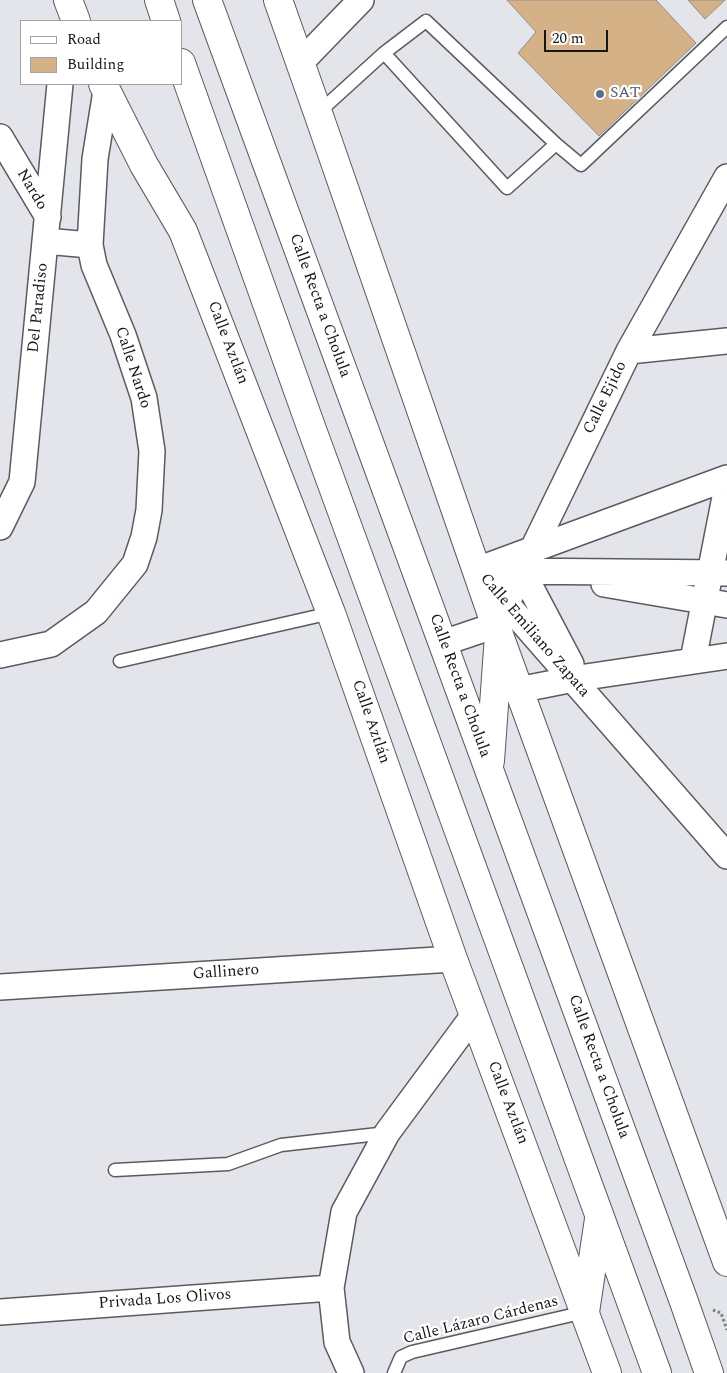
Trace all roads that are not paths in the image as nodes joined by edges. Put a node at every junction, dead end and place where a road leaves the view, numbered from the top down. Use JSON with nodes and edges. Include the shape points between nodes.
{"nodes":[{"id":1,"x":159,"y":0,"type":"edge"},
{"id":2,"x":207,"y":0,"type":"edge"},
{"id":3,"x":278,"y":0,"type":"edge"},
{"id":4,"x":361,"y":0,"type":"edge"},
{"id":5,"x":166,"y":20,"type":"edge"},
{"id":6,"x":727,"y":27,"type":"edge"},
{"id":7,"x":384,"y":53,"type":"junction"},
{"id":8,"x":300,"y":62,"type":"junction"},
{"id":9,"x":182,"y":66,"type":"edge"},
{"id":10,"x":60,"y":85,"type":"edge"},
{"id":11,"x":104,"y":87,"type":"edge"},
{"id":12,"x":318,"y":113,"type":"junction"},
{"id":13,"x":0,"y":137,"type":"edge"},
{"id":14,"x":556,"y":144,"type":"junction"},
{"id":15,"x":727,"y":177,"type":"edge"},
{"id":16,"x":46,"y":229,"type":"junction"},
{"id":17,"x":90,"y":245,"type":"junction"},
{"id":18,"x":727,"y":341,"type":"edge"},
{"id":19,"x":629,"y":351,"type":"junction"},
{"id":20,"x":727,"y":478,"type":"edge"},
{"id":21,"x":727,"y":487,"type":"edge"},
{"id":22,"x":0,"y":527,"type":"edge"},
{"id":23,"x":525,"y":566,"type":"junction"},
{"id":24,"x":477,"y":570,"type":"junction"},
{"id":25,"x":719,"y":573,"type":"edge"},
{"id":26,"x":716,"y":603,"type":"edge"},
{"id":27,"x":331,"y":613,"type":"junction"},
{"id":28,"x":500,"y":621,"type":"junction"},
{"id":29,"x":443,"y":643,"type":"junction"},
{"id":30,"x":0,"y":655,"type":"edge"},
{"id":31,"x":727,"y":656,"type":"edge"},
{"id":32,"x":693,"y":660,"type":"junction"},
{"id":33,"x":120,"y":661,"type":"dead end"},
{"id":34,"x":576,"y":679,"type":"junction"},
{"id":35,"x":518,"y":690,"type":"junction"},
{"id":36,"x":489,"y":770,"type":"junction"},
{"id":37,"x":727,"y":856,"type":"edge"},
{"id":38,"x":453,"y":958,"type":"junction"},
{"id":39,"x":0,"y":987,"type":"edge"},
{"id":40,"x":474,"y":1015,"type":"junction"},
{"id":41,"x":387,"y":1134,"type":"junction"},
{"id":42,"x":115,"y":1170,"type":"dead end"},
{"id":43,"x":600,"y":1216,"type":"junction"},
{"id":44,"x":727,"y":1262,"type":"edge"},
{"id":45,"x":331,"y":1288,"type":"junction"},
{"id":46,"x":0,"y":1312,"type":"edge"},
{"id":47,"x":585,"y":1312,"type":"junction"},
{"id":48,"x":351,"y":1373,"type":"edge"},
{"id":49,"x":394,"y":1373,"type":"edge"},
{"id":50,"x":607,"y":1373,"type":"edge"},
{"id":51,"x":657,"y":1373,"type":"edge"},
{"id":52,"x":708,"y":1373,"type":"edge"}],
"edges":[{"from":1,"to":5,"type":"main road"},
{"from":2,"to":29,"type":"main road","name":"Calle Recta a Cholula"},
{"from":3,"to":8,"type":"main road"},
{"from":4,"to":8,"type":"street"},
{"from":6,"to":14,"type":"lane","via":[[581,165]]},
{"from":7,"to":12,"type":"lane"},
{"from":7,"to":14,"type":"lane","via":[[426,21]]},
{"from":7,"to":14,"type":"lane","via":[[507,188]]},
{"from":8,"to":12,"type":"main road"},
{"from":9,"to":43,"type":"main road"},
{"from":10,"to":16,"type":"street","name":"Del Paradiso"},
{"from":11,"to":17,"type":"street","name":"Calle Nardo","via":[[94,160]]},
{"from":11,"to":27,"type":"main road","name":"Calle Aztlán","via":[[183,231]]},
{"from":12,"to":24,"type":"main road"},
{"from":13,"to":16,"type":"street","name":"Nardo"},
{"from":15,"to":19,"type":"street","name":"Calle Ejido"},
{"from":16,"to":17,"type":"street"},
{"from":16,"to":22,"type":"street","name":"Del Paradiso","via":[[22,482]]},
{"from":17,"to":30,"type":"street","name":"Calle Nardo","via":[[94,265],[123,335],[144,398],[152,451],[150,510],[135,564],[96,612],[51,644]]},
{"from":18,"to":19,"type":"street"},
{"from":19,"to":23,"type":"street","name":"Calle Ejido"},
{"from":20,"to":23,"type":"street"},
{"from":21,"to":25,"type":"street"},
{"from":23,"to":24,"type":"street"},
{"from":23,"to":25,"type":"street"},
{"from":23,"to":26,"type":"street"},
{"from":23,"to":28,"type":"street","name":"Calle Ejido"},
{"from":23,"to":34,"type":"street"},
{"from":24,"to":28,"type":"main road"},
{"from":25,"to":26,"type":"street"},
{"from":26,"to":32,"type":"street"},
{"from":27,"to":33,"type":"lane"},
{"from":27,"to":38,"type":"main road","name":"Calle Aztlán"},
{"from":28,"to":29,"type":"street"},
{"from":28,"to":34,"type":"street","name":"Calle Emiliano Zapata"},
{"from":28,"to":35,"type":"main road"},
{"from":28,"to":36,"type":"main road"},
{"from":29,"to":36,"type":"main road","name":"Calle Recta a Cholula"},
{"from":31,"to":32,"type":"street"},
{"from":32,"to":34,"type":"street"},
{"from":34,"to":35,"type":"street"},
{"from":34,"to":37,"type":"street","name":"Calle Emiliano Zapata"},
{"from":35,"to":44,"type":"main road"},
{"from":36,"to":52,"type":"main road","name":"Calle Recta a Cholula"},
{"from":38,"to":39,"type":"street","name":"Gallinero"},
{"from":38,"to":40,"type":"main road","name":"Calle Aztlán"},
{"from":40,"to":41,"type":"street"},
{"from":40,"to":47,"type":"main road","name":"Calle Aztlán"},
{"from":41,"to":42,"type":"lane","via":[[281,1145],[228,1164]]},
{"from":41,"to":45,"type":"street","via":[[344,1212]]},
{"from":43,"to":47,"type":"main road"},
{"from":43,"to":51,"type":"main road"},
{"from":45,"to":46,"type":"street","name":"Privada Los Olivos"},
{"from":45,"to":48,"type":"street","via":[[337,1342]]},
{"from":47,"to":49,"type":"lane","name":"Calle Lázaro Cárdenas","via":[[412,1352],[401,1358]]},
{"from":47,"to":50,"type":"main road","name":"Calle Aztlán"}]}
